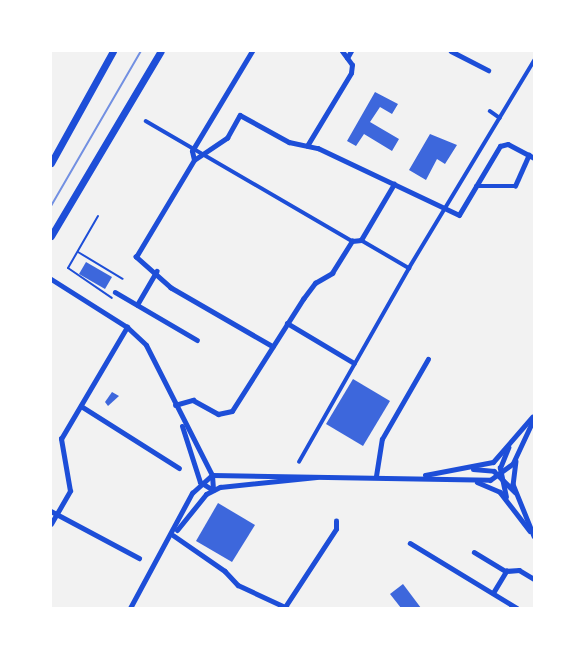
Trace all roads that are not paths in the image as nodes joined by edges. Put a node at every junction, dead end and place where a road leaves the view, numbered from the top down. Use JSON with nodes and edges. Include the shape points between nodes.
{"nodes":[{"id":1,"x":113,"y":51,"type":"edge"},
{"id":2,"x":161,"y":51,"type":"edge"},
{"id":3,"x":252,"y":51,"type":"edge"},
{"id":4,"x":342,"y":51,"type":"edge"},
{"id":5,"x":351,"y":51,"type":"edge"},
{"id":6,"x":451,"y":51,"type":"edge"},
{"id":7,"x":347,"y":58,"type":"junction"},
{"id":8,"x":534,"y":61,"type":"edge"},
{"id":9,"x":488,"y":70,"type":"dead end"},
{"id":10,"x":490,"y":111,"type":"dead end"},
{"id":11,"x":500,"y":118,"type":"junction"},
{"id":12,"x":146,"y":121,"type":"dead end"},
{"id":13,"x":307,"y":146,"type":"junction"},
{"id":14,"x":192,"y":151,"type":"junction"},
{"id":15,"x":204,"y":155,"type":"junction"},
{"id":16,"x":532,"y":157,"type":"edge"},
{"id":17,"x":194,"y":160,"type":"junction"},
{"id":18,"x":51,"y":163,"type":"edge"},
{"id":19,"x":394,"y":184,"type":"junction"},
{"id":20,"x":476,"y":186,"type":"junction"},
{"id":21,"x":445,"y":206,"type":"junction"},
{"id":22,"x":98,"y":216,"type":"dead end"},
{"id":23,"x":51,"y":236,"type":"edge"},
{"id":24,"x":361,"y":240,"type":"junction"},
{"id":25,"x":352,"y":241,"type":"junction"},
{"id":26,"x":77,"y":251,"type":"junction"},
{"id":27,"x":409,"y":268,"type":"junction"},
{"id":28,"x":157,"y":271,"type":"junction"},
{"id":29,"x":51,"y":279,"type":"edge"},
{"id":30,"x":123,"y":279,"type":"dead end"},
{"id":31,"x":116,"y":292,"type":"dead end"},
{"id":32,"x":112,"y":298,"type":"dead end"},
{"id":33,"x":138,"y":305,"type":"junction"},
{"id":34,"x":287,"y":323,"type":"junction"},
{"id":35,"x":127,"y":327,"type":"junction"},
{"id":36,"x":197,"y":340,"type":"dead end"},
{"id":37,"x":273,"y":347,"type":"junction"},
{"id":38,"x":428,"y":359,"type":"dead end"},
{"id":39,"x":353,"y":365,"type":"junction"},
{"id":40,"x":175,"y":405,"type":"junction"},
{"id":41,"x":81,"y":406,"type":"junction"},
{"id":42,"x":534,"y":416,"type":"edge"},
{"id":43,"x":181,"y":419,"type":"junction"},
{"id":44,"x":509,"y":448,"type":"junction"},
{"id":45,"x":518,"y":454,"type":"junction"},
{"id":46,"x":299,"y":461,"type":"dead end"},
{"id":47,"x":179,"y":468,"type":"dead end"},
{"id":48,"x":473,"y":469,"type":"junction"},
{"id":49,"x":212,"y":475,"type":"junction"},
{"id":50,"x":501,"y":475,"type":"junction"},
{"id":51,"x":376,"y":476,"type":"junction"},
{"id":52,"x":408,"y":476,"type":"junction"},
{"id":53,"x":316,"y":477,"type":"junction"},
{"id":54,"x":473,"y":481,"type":"junction"},
{"id":55,"x":200,"y":482,"type":"junction"},
{"id":56,"x":213,"y":490,"type":"junction"},
{"id":57,"x":517,"y":496,"type":"junction"},
{"id":58,"x":508,"y":501,"type":"junction"},
{"id":59,"x":51,"y":511,"type":"edge"},
{"id":60,"x":59,"y":512,"type":"junction"},
{"id":61,"x":336,"y":521,"type":"dead end"},
{"id":62,"x":51,"y":524,"type":"edge"},
{"id":63,"x":173,"y":535,"type":"junction"},
{"id":64,"x":534,"y":537,"type":"edge"},
{"id":65,"x":410,"y":542,"type":"dead end"},
{"id":66,"x":474,"y":552,"type":"dead end"},
{"id":67,"x":139,"y":558,"type":"dead end"},
{"id":68,"x":506,"y":571,"type":"junction"},
{"id":69,"x":534,"y":571,"type":"edge"},
{"id":70,"x":527,"y":574,"type":"junction"},
{"id":71,"x":534,"y":579,"type":"edge"},
{"id":72,"x":493,"y":593,"type":"junction"},
{"id":73,"x":130,"y":608,"type":"edge"},
{"id":74,"x":286,"y":608,"type":"edge"},
{"id":75,"x":517,"y":608,"type":"edge"}],
"edges":[{"from":1,"to":18,"type":"main road"},
{"from":2,"to":23,"type":"main road"},
{"from":3,"to":14,"type":"street"},
{"from":4,"to":7,"type":"street"},
{"from":5,"to":7,"type":"street"},
{"from":6,"to":9,"type":"street"},
{"from":7,"to":13,"type":"street","via":[[351,73]]},
{"from":8,"to":11,"type":"street"},
{"from":10,"to":11,"type":"street"},
{"from":11,"to":21,"type":"street"},
{"from":12,"to":14,"type":"street"},
{"from":13,"to":15,"type":"street","via":[[289,142],[242,114],[227,138]]},
{"from":13,"to":19,"type":"street"},
{"from":14,"to":15,"type":"street"},
{"from":14,"to":17,"type":"street"},
{"from":15,"to":17,"type":"street"},
{"from":15,"to":25,"type":"street"},
{"from":16,"to":20,"type":"street","via":[[516,186]]},
{"from":16,"to":20,"type":"street","via":[[503,145]]},
{"from":17,"to":28,"type":"street","via":[[136,257]]},
{"from":19,"to":21,"type":"street"},
{"from":19,"to":24,"type":"street"},
{"from":20,"to":21,"type":"street","via":[[459,215]]},
{"from":21,"to":27,"type":"street"},
{"from":22,"to":26,"type":"lane"},
{"from":24,"to":25,"type":"street"},
{"from":24,"to":27,"type":"street"},
{"from":25,"to":34,"type":"street","via":[[332,274],[315,283]]},
{"from":26,"to":30,"type":"lane"},
{"from":26,"to":32,"type":"lane","via":[[68,266],[70,272]]},
{"from":27,"to":39,"type":"street"},
{"from":28,"to":33,"type":"street"},
{"from":28,"to":37,"type":"street","via":[[171,288]]},
{"from":29,"to":35,"type":"street"},
{"from":31,"to":33,"type":"street"},
{"from":33,"to":36,"type":"street"},
{"from":34,"to":37,"type":"street"},
{"from":34,"to":39,"type":"street"},
{"from":35,"to":40,"type":"street","via":[[149,351]]},
{"from":35,"to":41,"type":"street"},
{"from":37,"to":40,"type":"street","via":[[227,415],[192,400]]},
{"from":38,"to":51,"type":"street","via":[[382,439]]},
{"from":39,"to":46,"type":"street"},
{"from":40,"to":43,"type":"street"},
{"from":41,"to":47,"type":"street"},
{"from":41,"to":60,"type":"street","via":[[60,444],[71,487]]},
{"from":42,"to":44,"type":"street"},
{"from":42,"to":45,"type":"street"},
{"from":43,"to":49,"type":"street"},
{"from":43,"to":55,"type":"street"},
{"from":44,"to":48,"type":"street","via":[[493,462]]},
{"from":44,"to":50,"type":"street"},
{"from":45,"to":50,"type":"street"},
{"from":45,"to":57,"type":"street","via":[[512,477]]},
{"from":48,"to":50,"type":"street"},
{"from":48,"to":52,"type":"street"},
{"from":49,"to":53,"type":"street"},
{"from":49,"to":55,"type":"street"},
{"from":49,"to":56,"type":"street"},
{"from":50,"to":54,"type":"street"},
{"from":50,"to":57,"type":"street"},
{"from":50,"to":58,"type":"street"},
{"from":51,"to":52,"type":"street"},
{"from":51,"to":53,"type":"street"},
{"from":52,"to":54,"type":"street"},
{"from":53,"to":56,"type":"street"},
{"from":54,"to":58,"type":"street","via":[[494,487]]},
{"from":55,"to":56,"type":"street"},
{"from":55,"to":63,"type":"street"},
{"from":56,"to":63,"type":"street"},
{"from":57,"to":64,"type":"street"},
{"from":58,"to":64,"type":"street"},
{"from":59,"to":60,"type":"street"},
{"from":60,"to":62,"type":"street"},
{"from":60,"to":67,"type":"street"},
{"from":61,"to":74,"type":"street","via":[[336,529]]},
{"from":63,"to":73,"type":"street"},
{"from":63,"to":74,"type":"street","via":[[228,573],[238,586]]},
{"from":65,"to":72,"type":"street"},
{"from":66,"to":68,"type":"street"},
{"from":68,"to":70,"type":"street"},
{"from":68,"to":72,"type":"street"},
{"from":69,"to":70,"type":"street"},
{"from":70,"to":71,"type":"street"},
{"from":72,"to":75,"type":"street"}]}
